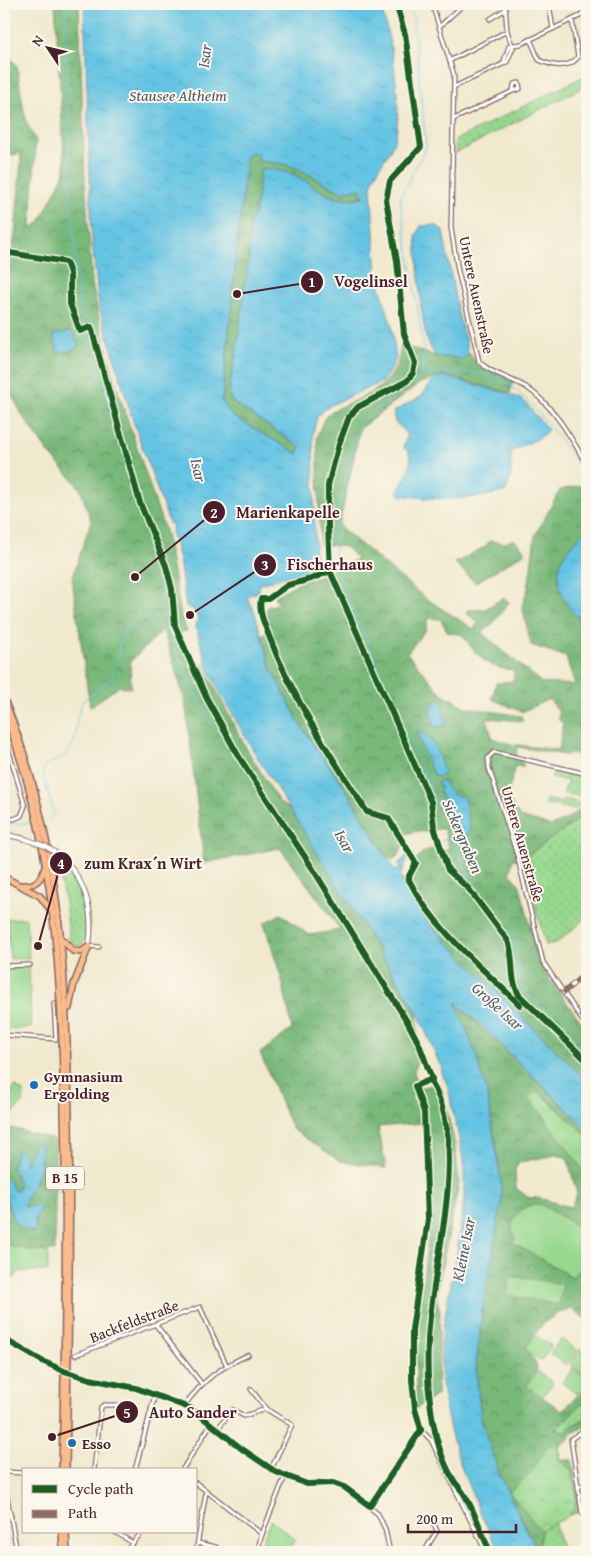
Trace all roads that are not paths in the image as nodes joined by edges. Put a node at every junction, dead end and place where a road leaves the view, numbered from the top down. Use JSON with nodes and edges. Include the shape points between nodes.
{"nodes":[{"id":1,"x":432,"y":4,"type":"edge"},
{"id":2,"x":464,"y":4,"type":"edge"},
{"id":3,"x":505,"y":4,"type":"edge"},
{"id":4,"x":549,"y":4,"type":"edge"},
{"id":5,"x":584,"y":4,"type":"edge"},
{"id":6,"x":506,"y":8,"type":"junction"},
{"id":7,"x":490,"y":19,"type":"dead end"},
{"id":8,"x":572,"y":20,"type":"junction"},
{"id":9,"x":439,"y":27,"type":"junction"},
{"id":10,"x":553,"y":29,"type":"junction"},
{"id":11,"x":508,"y":31,"type":"junction"},
{"id":12,"x":530,"y":40,"type":"junction"},
{"id":13,"x":512,"y":45,"type":"junction"},
{"id":14,"x":451,"y":60,"type":"junction"},
{"id":15,"x":454,"y":87,"type":"junction"},
{"id":16,"x":513,"y":91,"type":"dead end"},
{"id":17,"x":454,"y":119,"type":"junction"},
{"id":18,"x":587,"y":465,"type":"edge"},
{"id":19,"x":4,"y":699,"type":"edge"},
{"id":20,"x":4,"y":711,"type":"edge"},
{"id":21,"x":4,"y":735,"type":"edge"},
{"id":22,"x":587,"y":774,"type":"edge"},
{"id":23,"x":4,"y":818,"type":"edge"},
{"id":24,"x":4,"y":834,"type":"edge"},
{"id":25,"x":46,"y":862,"type":"junction"},
{"id":26,"x":4,"y":877,"type":"edge"},
{"id":27,"x":19,"y":885,"type":"junction"},
{"id":28,"x":55,"y":918,"type":"junction"},
{"id":29,"x":62,"y":939,"type":"junction"},
{"id":30,"x":89,"y":946,"type":"junction"},
{"id":31,"x":99,"y":948,"type":"dead end"},
{"id":32,"x":30,"y":965,"type":"dead end"},
{"id":33,"x":4,"y":966,"type":"edge"},
{"id":34,"x":587,"y":972,"type":"edge"},
{"id":35,"x":563,"y":993,"type":"junction"},
{"id":36,"x":54,"y":1003,"type":"dead end"},
{"id":37,"x":587,"y":1011,"type":"edge"},
{"id":38,"x":580,"y":1017,"type":"junction"},
{"id":39,"x":67,"y":1018,"type":"junction"},
{"id":40,"x":587,"y":1027,"type":"edge"},
{"id":41,"x":4,"y":1035,"type":"edge"},
{"id":42,"x":156,"y":1325,"type":"junction"},
{"id":43,"x":4,"y":1339,"type":"edge"},
{"id":44,"x":76,"y":1355,"type":"dead end"},
{"id":45,"x":248,"y":1355,"type":"dead end"},
{"id":46,"x":226,"y":1364,"type":"junction"},
{"id":47,"x":200,"y":1383,"type":"junction"},
{"id":48,"x":251,"y":1389,"type":"dead end"},
{"id":49,"x":155,"y":1395,"type":"junction"},
{"id":50,"x":117,"y":1405,"type":"dead end"},
{"id":51,"x":184,"y":1406,"type":"junction"},
{"id":52,"x":266,"y":1409,"type":"junction"},
{"id":53,"x":211,"y":1424,"type":"junction"},
{"id":54,"x":587,"y":1428,"type":"edge"},
{"id":55,"x":217,"y":1430,"type":"junction"},
{"id":56,"x":62,"y":1468,"type":"edge"},
{"id":57,"x":66,"y":1468,"type":"edge"},
{"id":58,"x":94,"y":1468,"type":"edge"},
{"id":59,"x":136,"y":1468,"type":"edge"},
{"id":60,"x":183,"y":1468,"type":"edge"},
{"id":61,"x":271,"y":1469,"type":"junction"},
{"id":62,"x":4,"y":1472,"type":"edge"},
{"id":63,"x":22,"y":1473,"type":"edge"},
{"id":64,"x":285,"y":1476,"type":"junction"},
{"id":65,"x":4,"y":1480,"type":"edge"},
{"id":66,"x":587,"y":1484,"type":"edge"},
{"id":67,"x":198,"y":1485,"type":"edge"},
{"id":68,"x":578,"y":1487,"type":"junction"},
{"id":69,"x":206,"y":1492,"type":"junction"},
{"id":70,"x":370,"y":1506,"type":"junction"},
{"id":71,"x":587,"y":1511,"type":"edge"},
{"id":72,"x":4,"y":1516,"type":"edge"},
{"id":73,"x":11,"y":1516,"type":"junction"},
{"id":74,"x":432,"y":1520,"type":"dead end"},
{"id":75,"x":62,"y":1534,"type":"edge"},
{"id":76,"x":66,"y":1534,"type":"edge"},
{"id":77,"x":117,"y":1534,"type":"edge"},
{"id":78,"x":140,"y":1534,"type":"edge"},
{"id":79,"x":262,"y":1534,"type":"junction"},
{"id":80,"x":198,"y":1542,"type":"junction"},
{"id":81,"x":133,"y":1543,"type":"junction"},
{"id":82,"x":216,"y":1547,"type":"dead end"},
{"id":83,"x":484,"y":1548,"type":"junction"},
{"id":84,"x":17,"y":1552,"type":"edge"},
{"id":85,"x":63,"y":1552,"type":"edge"},
{"id":86,"x":67,"y":1552,"type":"edge"},
{"id":87,"x":125,"y":1552,"type":"edge"},
{"id":88,"x":196,"y":1552,"type":"edge"},
{"id":89,"x":257,"y":1552,"type":"edge"},
{"id":90,"x":390,"y":1552,"type":"edge"},
{"id":91,"x":424,"y":1552,"type":"edge"},
{"id":92,"x":475,"y":1552,"type":"edge"},
{"id":93,"x":486,"y":1552,"type":"edge"}],
"edges":[{"from":1,"to":9,"type":"street","name":"Untere Auenstraße"},
{"from":2,"to":9,"type":"street"},
{"from":3,"to":6,"type":"street"},
{"from":4,"to":10,"type":"street"},
{"from":5,"to":8,"type":"street","via":[[582,15]]},
{"from":6,"to":7,"type":"street"},
{"from":6,"to":11,"type":"street"},
{"from":8,"to":10,"type":"street"},
{"from":8,"to":12,"type":"street","via":[[578,57],[574,62],[562,66],[539,60]]},
{"from":9,"to":14,"type":"street","name":"Untere Auenstraße"},
{"from":10,"to":12,"type":"street"},
{"from":11,"to":13,"type":"street"},
{"from":11,"to":14,"type":"street"},
{"from":12,"to":13,"type":"street","via":[[518,46]]},
{"from":13,"to":15,"type":"street","via":[[507,62]]},
{"from":14,"to":15,"type":"street","name":"Untere Auenstraße"},
{"from":15,"to":17,"type":"street","name":"Untere Auenstraße"},
{"from":16,"to":17,"type":"street"},
{"from":17,"to":18,"type":"street","name":"Untere Auenstraße","via":[[451,228],[479,361],[486,368],[527,387],[550,408]]},
{"from":19,"to":29,"type":"highway","number":"B 15","via":[[41,812],[54,875]]},
{"from":20,"to":25,"type":"highway","number":"B 15","via":[[26,778]]},
{"from":21,"to":23,"type":"street","via":[[25,806],[21,816]]},
{"from":22,"to":35,"type":"street","name":"Untere Auenstraße","via":[[494,752],[488,758],[517,855],[543,962]]},
{"from":24,"to":30,"type":"street","bridge":true,"via":[[45,846],[62,857],[78,876],[91,925]]},
{"from":25,"to":27,"type":"highway","via":[[37,882]]},
{"from":25,"to":28,"type":"highway","number":"B 15"},
{"from":26,"to":27,"type":"highway"},
{"from":27,"to":28,"type":"highway","via":[[44,900]]},
{"from":28,"to":56,"type":"highway","number":"B 15","via":[[63,1029],[65,1142]]},
{"from":29,"to":30,"type":"highway","via":[[73,951],[81,952]]},
{"from":29,"to":39,"type":"highway","number":"B 15"},
{"from":30,"to":31,"type":"street"},
{"from":30,"to":39,"type":"highway","via":[[74,984]]},
{"from":32,"to":33,"type":"street"},
{"from":34,"to":35,"type":"street"},
{"from":35,"to":38,"type":"street","name":"Untere Auenstraße"},
{"from":36,"to":41,"type":"street","via":[[56,1039]]},
{"from":37,"to":38,"type":"street"},
{"from":38,"to":40,"type":"street","name":"Untere Auenstraße"},
{"from":39,"to":57,"type":"highway","number":"B 15","via":[[70,1255]]},
{"from":42,"to":44,"type":"street","name":"Backfeldstraße"},
{"from":42,"to":46,"type":"street","name":"Backfeldstraße","via":[[200,1307]]},
{"from":42,"to":47,"type":"street"},
{"from":43,"to":49,"type":"street","bridge":true,"via":[[50,1365],[82,1377],[125,1385]]},
{"from":45,"to":46,"type":"street"},
{"from":46,"to":47,"type":"street"},
{"from":47,"to":51,"type":"street"},
{"from":48,"to":52,"type":"street"},
{"from":49,"to":51,"type":"street"},
{"from":49,"to":59,"type":"street"},
{"from":50,"to":58,"type":"street","via":[[101,1408]]},
{"from":51,"to":53,"type":"street"},
{"from":52,"to":55,"type":"street","via":[[244,1416],[232,1410]]},
{"from":52,"to":61,"type":"street","via":[[292,1425]]},
{"from":53,"to":55,"type":"street"},
{"from":53,"to":60,"type":"street"},
{"from":54,"to":68,"type":"street","via":[[571,1439]]},
{"from":55,"to":61,"type":"street"},
{"from":61,"to":64,"type":"street"},
{"from":62,"to":63,"type":"street"},
{"from":64,"to":70,"type":"street","via":[[308,1484],[333,1483]]},
{"from":64,"to":79,"type":"street"},
{"from":65,"to":73,"type":"street"},
{"from":66,"to":68,"type":"street"},
{"from":67,"to":69,"type":"street"},
{"from":68,"to":71,"type":"street","via":[[582,1513]]},
{"from":69,"to":79,"type":"street"},
{"from":69,"to":80,"type":"street"},
{"from":70,"to":83,"type":"street","via":[[421,1430],[431,1440]]},
{"from":70,"to":90,"type":"street","via":[[385,1528]]},
{"from":72,"to":73,"type":"street"},
{"from":73,"to":84,"type":"street"},
{"from":74,"to":91,"type":"street","via":[[437,1531]]},
{"from":75,"to":85,"type":"highway"},
{"from":76,"to":86,"type":"highway"},
{"from":77,"to":81,"type":"street"},
{"from":78,"to":81,"type":"street"},
{"from":79,"to":89,"type":"street"},
{"from":80,"to":82,"type":"street"},
{"from":80,"to":88,"type":"street"},
{"from":81,"to":87,"type":"street"},
{"from":83,"to":92,"type":"street"},
{"from":83,"to":93,"type":"street"}]}
